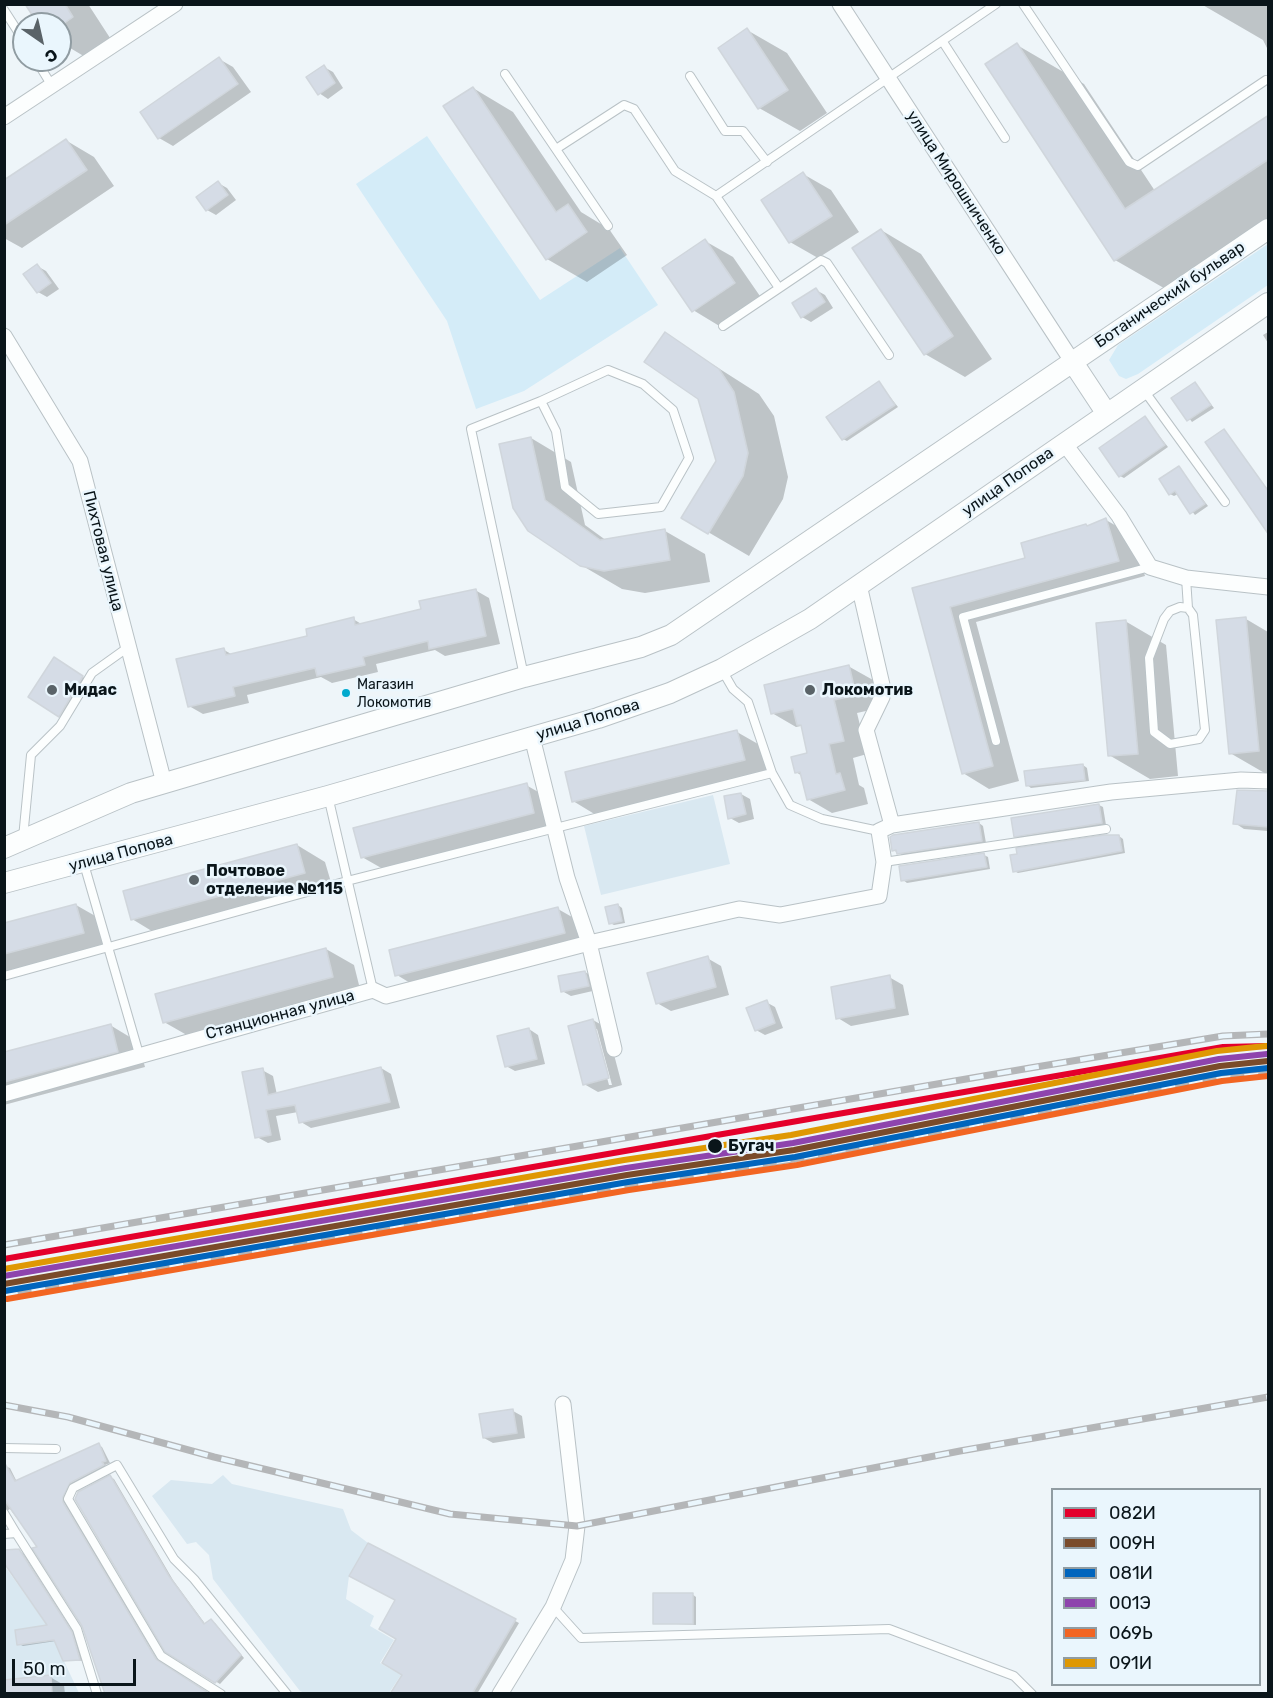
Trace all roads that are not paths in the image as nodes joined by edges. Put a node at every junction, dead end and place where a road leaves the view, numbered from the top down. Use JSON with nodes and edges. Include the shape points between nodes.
{"nodes":[{"id":1,"x":176,"y":4,"type":"edge"},
{"id":2,"x":840,"y":4,"type":"edge"},
{"id":3,"x":996,"y":4,"type":"edge"},
{"id":4,"x":1023,"y":4,"type":"edge"},
{"id":5,"x":943,"y":42,"type":"junction"},
{"id":6,"x":43,"y":72,"type":"edge"},
{"id":7,"x":505,"y":74,"type":"dead end"},
{"id":8,"x":690,"y":76,"type":"dead end"},
{"id":9,"x":888,"y":79,"type":"junction"},
{"id":10,"x":1266,"y":80,"type":"dead end"},
{"id":11,"x":52,"y":86,"type":"junction"},
{"id":12,"x":4,"y":117,"type":"edge"},
{"id":13,"x":1005,"y":138,"type":"dead end"},
{"id":14,"x":556,"y":149,"type":"junction"},
{"id":15,"x":766,"y":162,"type":"junction"},
{"id":16,"x":716,"y":196,"type":"junction"},
{"id":17,"x":608,"y":226,"type":"dead end"},
{"id":18,"x":1269,"y":229,"type":"edge"},
{"id":19,"x":779,"y":288,"type":"junction"},
{"id":20,"x":1269,"y":303,"type":"edge"},
{"id":21,"x":723,"y":326,"type":"dead end"},
{"id":22,"x":4,"y":336,"type":"edge"},
{"id":23,"x":889,"y":355,"type":"dead end"},
{"id":24,"x":1072,"y":362,"type":"junction"},
{"id":25,"x":1143,"y":389,"type":"junction"},
{"id":26,"x":541,"y":401,"type":"junction"},
{"id":27,"x":1107,"y":414,"type":"junction"},
{"id":28,"x":1064,"y":443,"type":"junction"},
{"id":29,"x":1225,"y":502,"type":"dead end"},
{"id":30,"x":1150,"y":567,"type":"junction"},
{"id":31,"x":1186,"y":578,"type":"junction"},
{"id":32,"x":859,"y":585,"type":"junction"},
{"id":33,"x":1269,"y":587,"type":"edge"},
{"id":34,"x":1188,"y":608,"type":"junction"},
{"id":35,"x":127,"y":648,"type":"junction"},
{"id":36,"x":722,"y":669,"type":"junction"},
{"id":37,"x":524,"y":677,"type":"junction"},
{"id":38,"x":532,"y":737,"type":"junction"},
{"id":39,"x":996,"y":741,"type":"dead end"},
{"id":40,"x":772,"y":773,"type":"junction"},
{"id":41,"x":1269,"y":781,"type":"edge"},
{"id":42,"x":164,"y":783,"type":"junction"},
{"id":43,"x":328,"y":796,"type":"junction"},
{"id":44,"x":555,"y":828,"type":"junction"},
{"id":45,"x":886,"y":828,"type":"junction"},
{"id":46,"x":1106,"y":829,"type":"dead end"},
{"id":47,"x":23,"y":838,"type":"junction"},
{"id":48,"x":4,"y":848,"type":"edge"},
{"id":49,"x":884,"y":862,"type":"junction"},
{"id":50,"x":84,"y":864,"type":"junction"},
{"id":51,"x":347,"y":881,"type":"junction"},
{"id":52,"x":4,"y":883,"type":"edge"},
{"id":53,"x":590,"y":943,"type":"junction"},
{"id":54,"x":110,"y":946,"type":"junction"},
{"id":55,"x":4,"y":975,"type":"edge"},
{"id":56,"x":373,"y":990,"type":"junction"},
{"id":57,"x":615,"y":1048,"type":"dead end"},
{"id":58,"x":139,"y":1054,"type":"junction"},
{"id":59,"x":4,"y":1094,"type":"edge"},
{"id":60,"x":563,"y":1404,"type":"dead end"},
{"id":61,"x":4,"y":1448,"type":"edge"},
{"id":62,"x":56,"y":1449,"type":"dead end"},
{"id":63,"x":4,"y":1513,"type":"edge"},
{"id":64,"x":16,"y":1533,"type":"junction"},
{"id":65,"x":4,"y":1534,"type":"edge"},
{"id":66,"x":553,"y":1607,"type":"junction"},
{"id":67,"x":97,"y":1694,"type":"edge"},
{"id":68,"x":221,"y":1694,"type":"edge"},
{"id":69,"x":286,"y":1694,"type":"edge"},
{"id":70,"x":500,"y":1694,"type":"edge"},
{"id":71,"x":1032,"y":1694,"type":"edge"}],
"edges":[{"from":1,"to":11,"type":"street"},
{"from":2,"to":9,"type":"street","name":"улица Мирошниченко"},
{"from":3,"to":5,"type":"lane"},
{"from":4,"to":10,"type":"lane","via":[[1130,162],[1138,166]]},
{"from":5,"to":9,"type":"lane"},
{"from":5,"to":13,"type":"lane"},
{"from":6,"to":11,"type":"lane"},
{"from":7,"to":14,"type":"lane"},
{"from":8,"to":15,"type":"lane","via":[[725,131],[743,131]]},
{"from":9,"to":15,"type":"lane"},
{"from":9,"to":24,"type":"street","name":"улица Мирошниченко"},
{"from":11,"to":12,"type":"street"},
{"from":14,"to":16,"type":"lane","via":[[624,105],[634,109],[675,171]]},
{"from":14,"to":17,"type":"lane"},
{"from":15,"to":16,"type":"lane"},
{"from":16,"to":19,"type":"lane"},
{"from":18,"to":24,"type":"street","name":"Ботанический бульвар"},
{"from":19,"to":21,"type":"lane"},
{"from":19,"to":23,"type":"lane","via":[[820,260],[827,263]]},
{"from":20,"to":25,"type":"street"},
{"from":22,"to":35,"type":"street","name":"Пихтовая улица","via":[[80,461]]},
{"from":24,"to":27,"type":"street"},
{"from":24,"to":37,"type":"street","via":[[671,635],[641,647]]},
{"from":25,"to":27,"type":"street"},
{"from":25,"to":29,"type":"lane"},
{"from":26,"to":26,"type":"lane","via":[[556,431],[565,487],[598,514],[661,507],[689,458],[673,410],[643,384],[608,370]]},
{"from":26,"to":37,"type":"lane","via":[[471,429]]},
{"from":27,"to":28,"type":"street","name":"улица Попова"},
{"from":28,"to":30,"type":"street","via":[[1119,516]]},
{"from":28,"to":32,"type":"street","name":"улица Попова"},
{"from":30,"to":31,"type":"street"},
{"from":30,"to":39,"type":"lane","via":[[963,617]]},
{"from":31,"to":33,"type":"street"},
{"from":31,"to":34,"type":"lane"},
{"from":32,"to":36,"type":"street","name":"улица Попова","via":[[810,619]]},
{"from":32,"to":45,"type":"street","via":[[882,685],[882,697],[866,730]]},
{"from":34,"to":34,"type":"lane","via":[[1193,615],[1205,730],[1199,738],[1170,744],[1154,732],[1149,658],[1170,611]]},
{"from":35,"to":42,"type":"street","name":"Пихтовая улица"},
{"from":35,"to":47,"type":"lane","via":[[92,673],[60,726],[31,754]]},
{"from":36,"to":38,"type":"street","name":"улица Попова","via":[[660,697]]},
{"from":36,"to":40,"type":"lane","via":[[733,689],[748,702]]},
{"from":37,"to":42,"type":"street"},
{"from":38,"to":43,"type":"street","name":"улица Попова"},
{"from":38,"to":44,"type":"street"},
{"from":40,"to":44,"type":"lane"},
{"from":40,"to":45,"type":"lane","via":[[790,805],[822,819]]},
{"from":41,"to":45,"type":"street","via":[[1111,792]]},
{"from":42,"to":47,"type":"street"},
{"from":43,"to":50,"type":"street","name":"улица Попова"},
{"from":43,"to":51,"type":"lane"},
{"from":44,"to":51,"type":"lane"},
{"from":44,"to":53,"type":"street","via":[[567,878]]},
{"from":45,"to":49,"type":"street"},
{"from":46,"to":49,"type":"lane"},
{"from":47,"to":48,"type":"street"},
{"from":49,"to":53,"type":"street","name":"Станционная улица","via":[[879,896],[780,915],[739,909]]},
{"from":50,"to":52,"type":"street","name":"улица Попова"},
{"from":50,"to":54,"type":"lane"},
{"from":51,"to":54,"type":"lane"},
{"from":51,"to":56,"type":"lane"},
{"from":53,"to":56,"type":"street","name":"Станционная улица","via":[[386,996]]},
{"from":53,"to":57,"type":"street"},
{"from":54,"to":55,"type":"lane"},
{"from":54,"to":58,"type":"lane"},
{"from":56,"to":58,"type":"street","name":"Станционная улица"},
{"from":58,"to":59,"type":"street","name":"Станционная улица"},
{"from":60,"to":66,"type":"street","via":[[577,1526],[573,1560]]},
{"from":61,"to":62,"type":"lane"},
{"from":63,"to":64,"type":"lane"},
{"from":64,"to":65,"type":"lane"},
{"from":64,"to":67,"type":"lane","via":[[77,1629]]},
{"from":66,"to":70,"type":"street"},
{"from":66,"to":71,"type":"lane","via":[[582,1638],[889,1629],[1014,1676]]},
{"from":68,"to":69,"type":"lane","via":[[161,1656],[68,1499],[73,1488],[117,1465],[174,1559]]}]}
